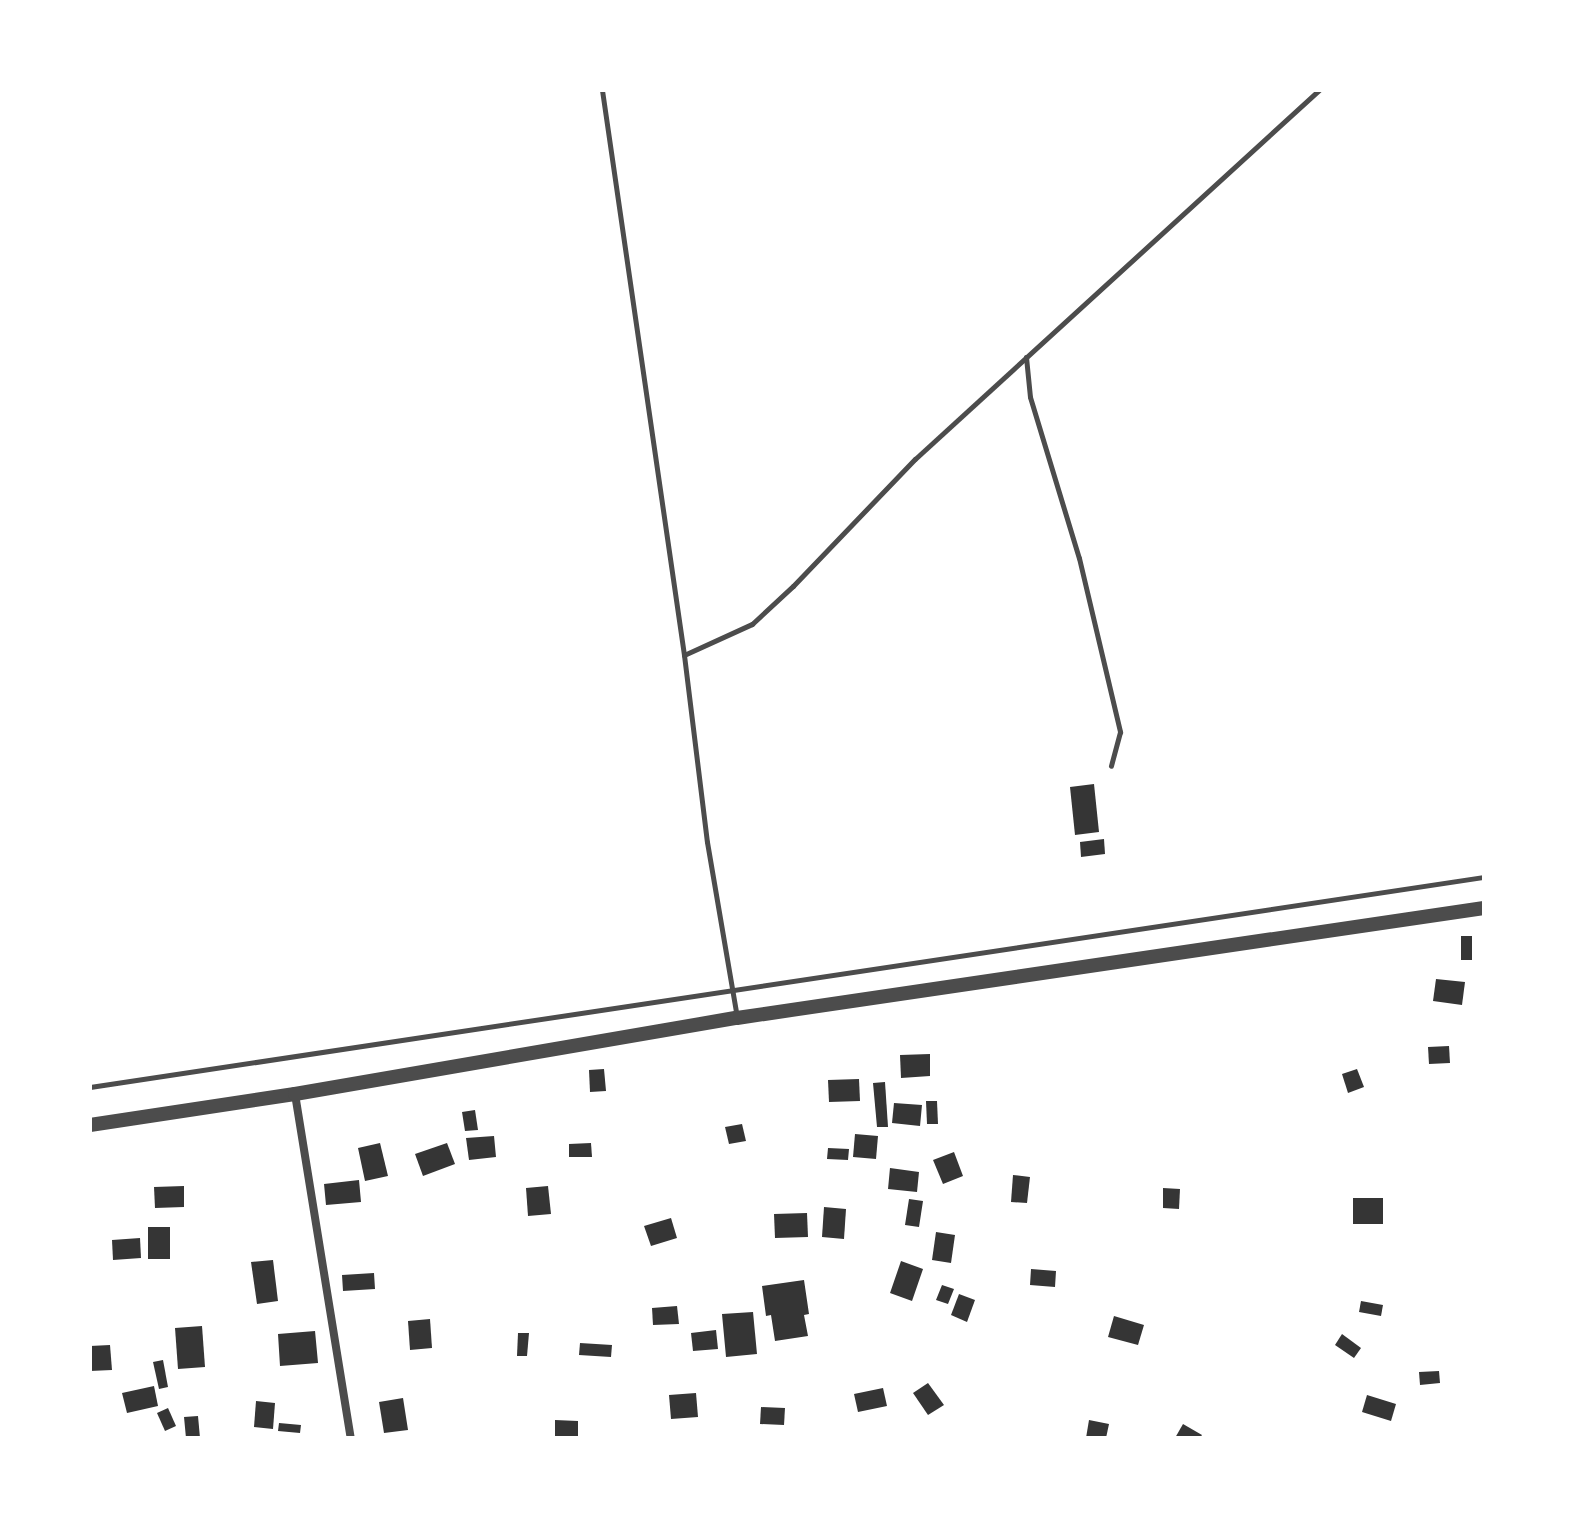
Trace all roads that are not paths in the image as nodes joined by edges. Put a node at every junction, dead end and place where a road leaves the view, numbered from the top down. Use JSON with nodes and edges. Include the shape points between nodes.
{"nodes":[{"id":1,"x":602,"y":90,"type":"edge"},
{"id":2,"x":1319,"y":90,"type":"edge"},
{"id":3,"x":1026,"y":356,"type":"junction"},
{"id":4,"x":684,"y":655,"type":"junction"},
{"id":5,"x":1111,"y":766,"type":"dead end"},
{"id":6,"x":1484,"y":877,"type":"edge"},
{"id":7,"x":1484,"y":908,"type":"edge"},
{"id":8,"x":732,"y":989,"type":"junction"},
{"id":9,"x":737,"y":1018,"type":"junction"},
{"id":10,"x":90,"y":1087,"type":"edge"},
{"id":11,"x":295,"y":1094,"type":"junction"},
{"id":12,"x":90,"y":1125,"type":"edge"},
{"id":13,"x":351,"y":1438,"type":"edge"}],
"edges":[{"from":1,"to":4,"type":"lane"},
{"from":2,"to":3,"type":"lane"},
{"from":3,"to":4,"type":"lane","via":[[752,624]]},
{"from":3,"to":5,"type":"lane","via":[[1030,397],[1079,558],[1120,732]]},
{"from":4,"to":8,"type":"lane"},
{"from":6,"to":8,"type":"lane"},
{"from":7,"to":9,"type":"street"},
{"from":8,"to":9,"type":"lane"},
{"from":8,"to":10,"type":"lane"},
{"from":9,"to":11,"type":"street"},
{"from":11,"to":12,"type":"street"},
{"from":11,"to":13,"type":"street"}]}
